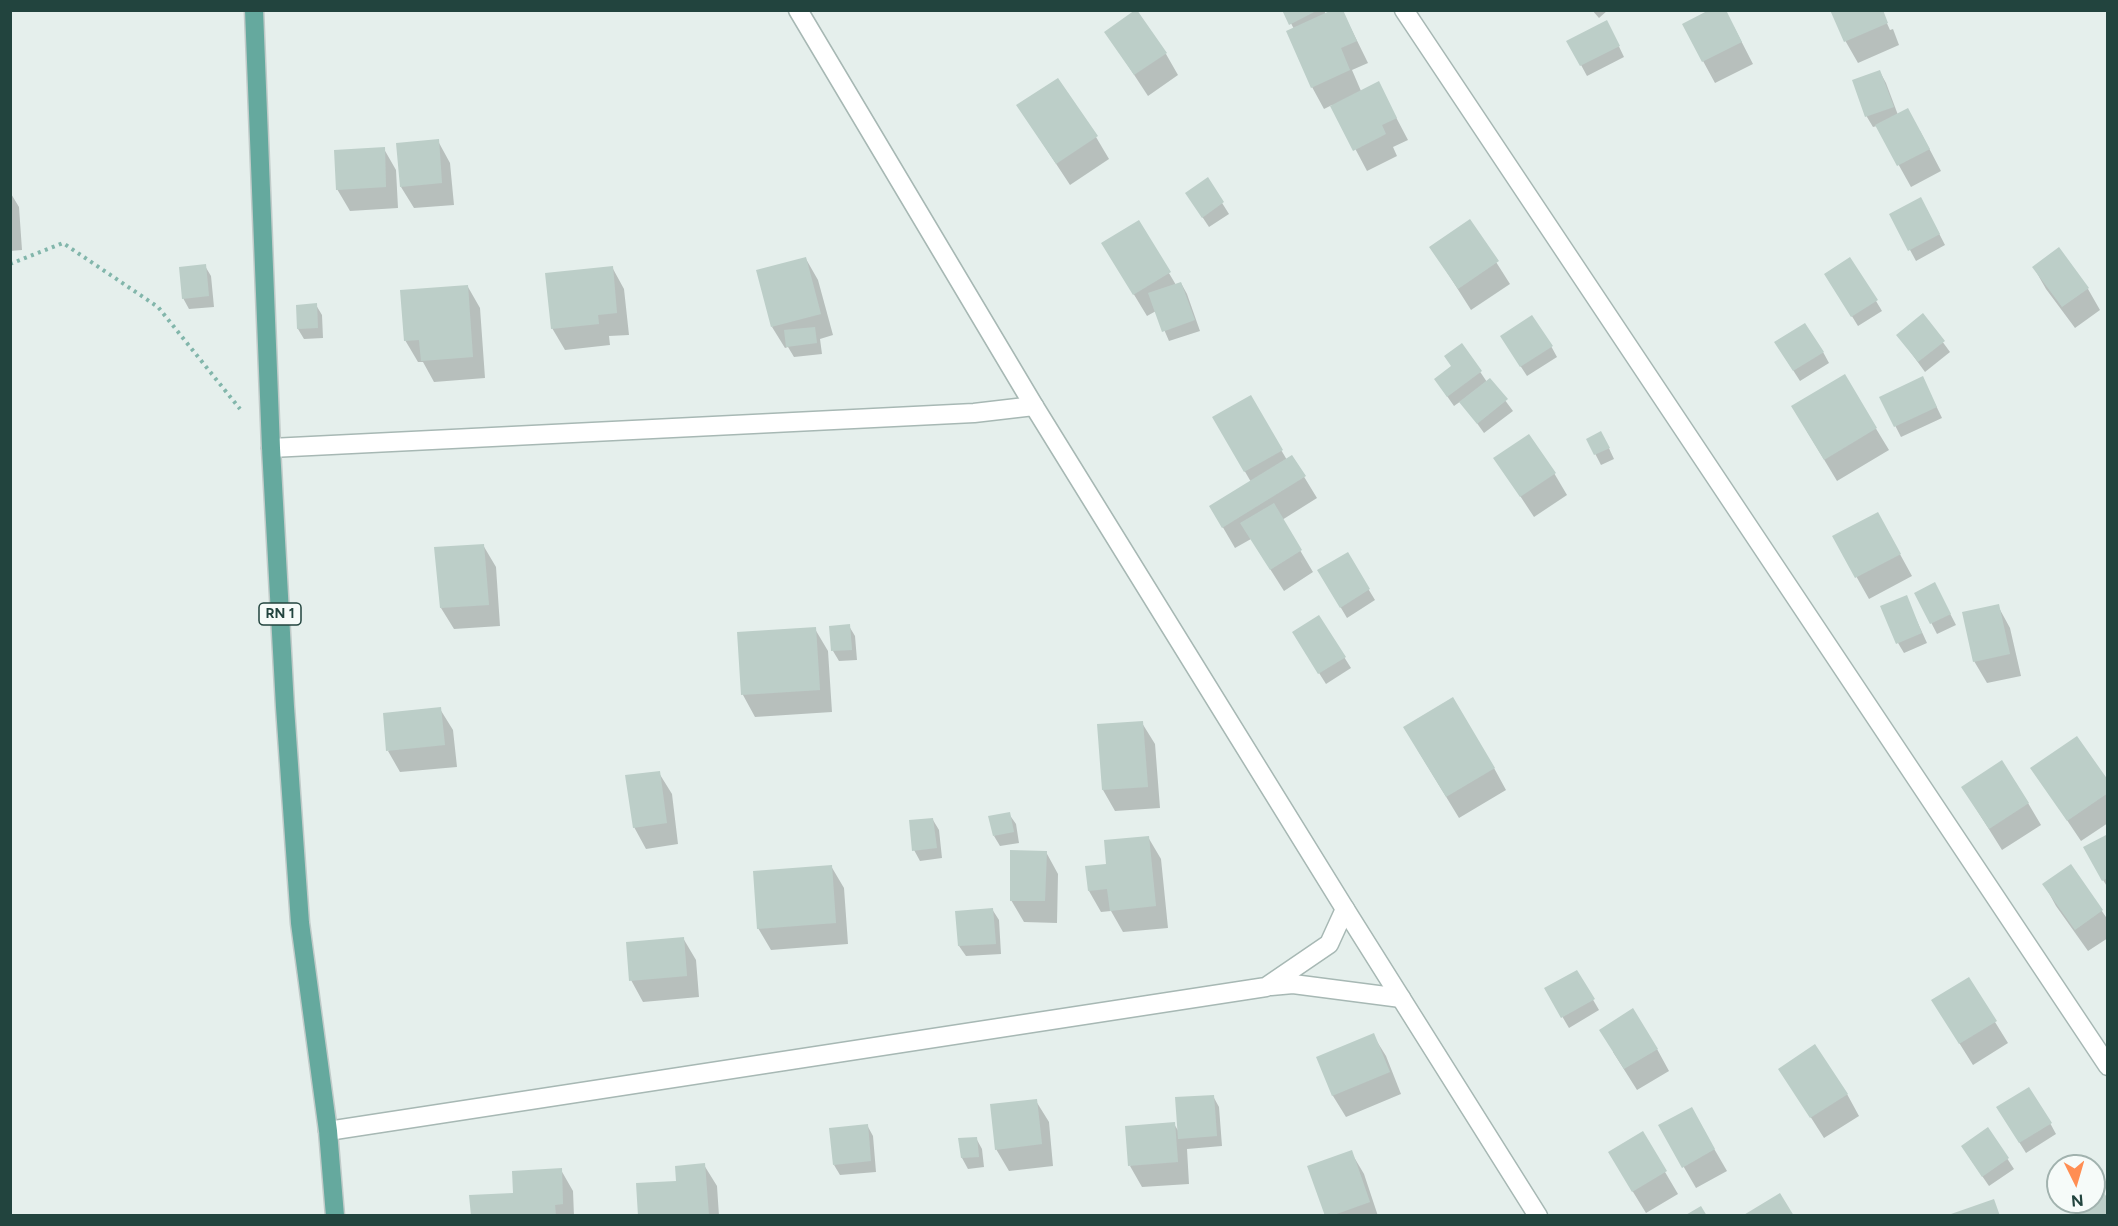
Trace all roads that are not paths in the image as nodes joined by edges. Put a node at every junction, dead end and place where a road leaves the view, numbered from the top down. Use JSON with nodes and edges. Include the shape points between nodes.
{"nodes":[{"id":1,"x":254,"y":10,"type":"edge"},
{"id":2,"x":798,"y":10,"type":"edge"},
{"id":3,"x":1404,"y":10,"type":"edge"},
{"id":4,"x":1034,"y":406,"type":"junction"},
{"id":5,"x":271,"y":448,"type":"junction"},
{"id":6,"x":1345,"y":909,"type":"junction"},
{"id":7,"x":1266,"y":987,"type":"junction"},
{"id":8,"x":1401,"y":998,"type":"junction"},
{"id":9,"x":2108,"y":1066,"type":"edge"},
{"id":10,"x":327,"y":1131,"type":"junction"},
{"id":11,"x":335,"y":1215,"type":"edge"},
{"id":12,"x":1538,"y":1215,"type":"edge"}],
"edges":[{"from":1,"to":5,"type":"main road","number":"RN 1"},
{"from":2,"to":4,"type":"street"},
{"from":3,"to":9,"type":"street"},
{"from":4,"to":5,"type":"street","via":[[974,413]]},
{"from":4,"to":6,"type":"street"},
{"from":5,"to":10,"type":"main road","number":"RN 1","via":[[300,924]]},
{"from":6,"to":7,"type":"street","via":[[1329,944]]},
{"from":6,"to":8,"type":"street"},
{"from":7,"to":8,"type":"street","via":[[1293,984]]},
{"from":7,"to":10,"type":"street"},
{"from":8,"to":12,"type":"street"},
{"from":10,"to":11,"type":"main road","number":"RN 1"}]}
